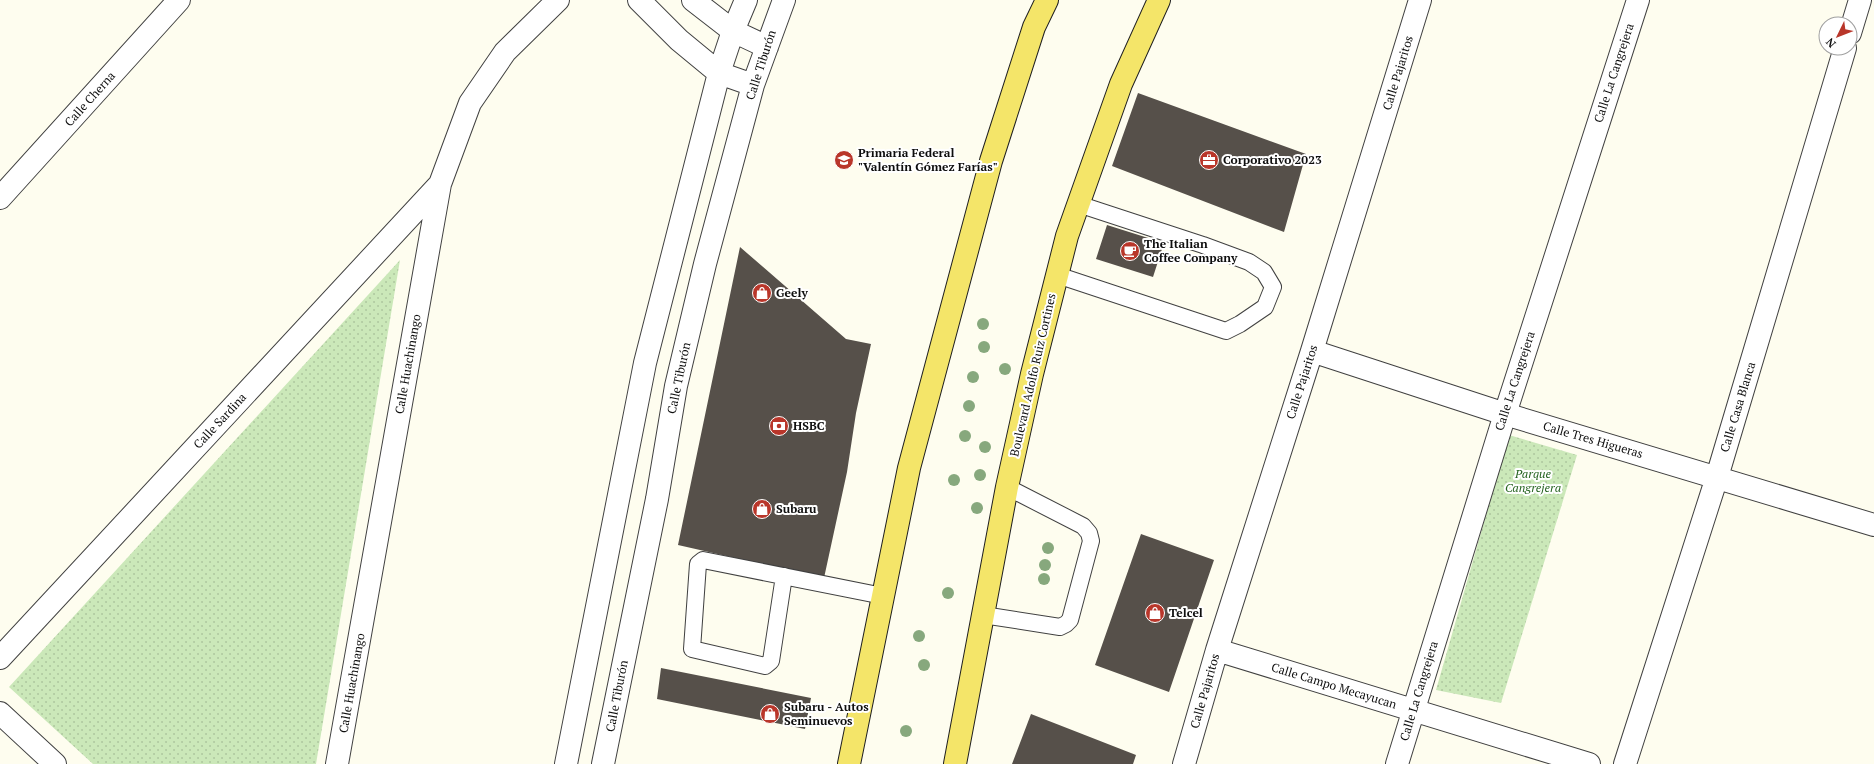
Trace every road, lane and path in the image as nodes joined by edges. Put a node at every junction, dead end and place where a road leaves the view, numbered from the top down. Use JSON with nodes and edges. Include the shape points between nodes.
{"nodes":[{"id":1,"x":179,"y":0,"type":"edge"},
{"id":2,"x":558,"y":0,"type":"edge"},
{"id":3,"x":639,"y":0,"type":"edge"},
{"id":4,"x":693,"y":0,"type":"edge"},
{"id":5,"x":746,"y":0,"type":"edge"},
{"id":6,"x":784,"y":0,"type":"edge"},
{"id":7,"x":1047,"y":0,"type":"edge"},
{"id":8,"x":1159,"y":0,"type":"edge"},
{"id":9,"x":1420,"y":0,"type":"edge"},
{"id":10,"x":1638,"y":0,"type":"edge"},
{"id":11,"x":1860,"y":0,"type":"edge"},
{"id":12,"x":1855,"y":16,"type":"edge"},
{"id":13,"x":733,"y":31,"type":"junction"},
{"id":14,"x":767,"y":46,"type":"junction"},
{"id":15,"x":1844,"y":56,"type":"edge"},
{"id":16,"x":719,"y":73,"type":"junction"},
{"id":17,"x":754,"y":85,"type":"junction"},
{"id":18,"x":440,"y":184,"type":"junction"},
{"id":19,"x":0,"y":198,"type":"edge"},
{"id":20,"x":1078,"y":204,"type":"junction"},
{"id":21,"x":1057,"y":275,"type":"junction"},
{"id":22,"x":1312,"y":352,"type":"junction"},
{"id":23,"x":1505,"y":414,"type":"junction"},
{"id":24,"x":1717,"y":477,"type":"junction"},
{"id":25,"x":1007,"y":486,"type":"junction"},
{"id":26,"x":1874,"y":525,"type":"edge"},
{"id":27,"x":784,"y":576,"type":"junction"},
{"id":28,"x":883,"y":596,"type":"junction"},
{"id":29,"x":983,"y":615,"type":"junction"},
{"id":30,"x":1217,"y":650,"type":"junction"},
{"id":31,"x":0,"y":658,"type":"edge"},
{"id":32,"x":1413,"y":710,"type":"junction"},
{"id":33,"x":0,"y":713,"type":"edge"},
{"id":34,"x":55,"y":764,"type":"edge"},
{"id":35,"x":337,"y":764,"type":"edge"},
{"id":36,"x":566,"y":764,"type":"edge"},
{"id":37,"x":604,"y":764,"type":"edge"},
{"id":38,"x":849,"y":764,"type":"edge"},
{"id":39,"x":955,"y":764,"type":"edge"},
{"id":40,"x":1184,"y":764,"type":"edge"},
{"id":41,"x":1397,"y":764,"type":"edge"},
{"id":42,"x":1588,"y":764,"type":"edge"},
{"id":43,"x":1625,"y":764,"type":"edge"}],
"edges":[{"from":1,"to":19,"type":"street","name":"Calle Cherna"},
{"from":2,"to":18,"type":"street","name":"Calle Huachinango","via":[[505,52],[470,103]]},
{"from":3,"to":16,"type":"street","via":[[679,40]]},
{"from":4,"to":13,"type":"street"},
{"from":5,"to":13,"type":"street"},
{"from":6,"to":14,"type":"street","name":"Calle Tiburón"},
{"from":7,"to":28,"type":"main road","via":[[1034,27],[991,161],[909,468]]},
{"from":8,"to":20,"type":"main road","name":"Boulevard Adolfo Ruiz Cortines","via":[[1121,84]]},
{"from":9,"to":22,"type":"street","name":"Calle Pajaritos"},
{"from":10,"to":23,"type":"street","name":"Calle La Cangrejera"},
{"from":11,"to":12,"type":"street"},
{"from":13,"to":14,"type":"street"},
{"from":13,"to":16,"type":"street"},
{"from":14,"to":17,"type":"street","name":"Calle Tiburón"},
{"from":15,"to":24,"type":"street","name":"Calle Casa Blanca"},
{"from":16,"to":17,"type":"street"},
{"from":16,"to":36,"type":"street","via":[[645,363]]},
{"from":17,"to":37,"type":"street","name":"Calle Tiburón","via":[[705,264],[676,386],[657,499]]},
{"from":18,"to":31,"type":"street","name":"Calle Sardina"},
{"from":18,"to":35,"type":"street","name":"Calle Huachinango"},
{"from":20,"to":21,"type":"main road","name":"Boulevard Adolfo Ruiz Cortines"},
{"from":20,"to":21,"type":"lane","via":[[1249,262],[1264,272],[1273,287],[1264,307],[1226,331]]},
{"from":21,"to":25,"type":"main road","name":"Boulevard Adolfo Ruiz Cortines"},
{"from":22,"to":23,"type":"street","name":"Calle Tres Higueras"},
{"from":22,"to":30,"type":"street","name":"Calle Pajaritos"},
{"from":23,"to":24,"type":"street","name":"Calle Tres Higueras"},
{"from":23,"to":32,"type":"street","name":"Calle La Cangrejera"},
{"from":24,"to":26,"type":"street","name":"Calle Tres Higueras"},
{"from":24,"to":43,"type":"street","name":"Calle Casa Blanca"},
{"from":25,"to":29,"type":"main road","name":"Boulevard Adolfo Ruiz Cortines"},
{"from":25,"to":29,"type":"lane","via":[[1083,526],[1091,541],[1070,620],[1066,624],[1060,627]]},
{"from":27,"to":27,"type":"lane","via":[[703,560],[698,564],[692,649],[768,665],[772,661]]},
{"from":27,"to":28,"type":"lane"},
{"from":28,"to":38,"type":"main road"},
{"from":29,"to":39,"type":"main road","name":"Boulevard Adolfo Ruiz Cortines"},
{"from":30,"to":32,"type":"street","name":"Calle Campo Mecayucan"},
{"from":30,"to":40,"type":"street","name":"Calle Pajaritos"},
{"from":32,"to":41,"type":"street","name":"Calle La Cangrejera"},
{"from":32,"to":42,"type":"street","name":"Calle Campo Mecayucan"},
{"from":33,"to":34,"type":"street"}]}
